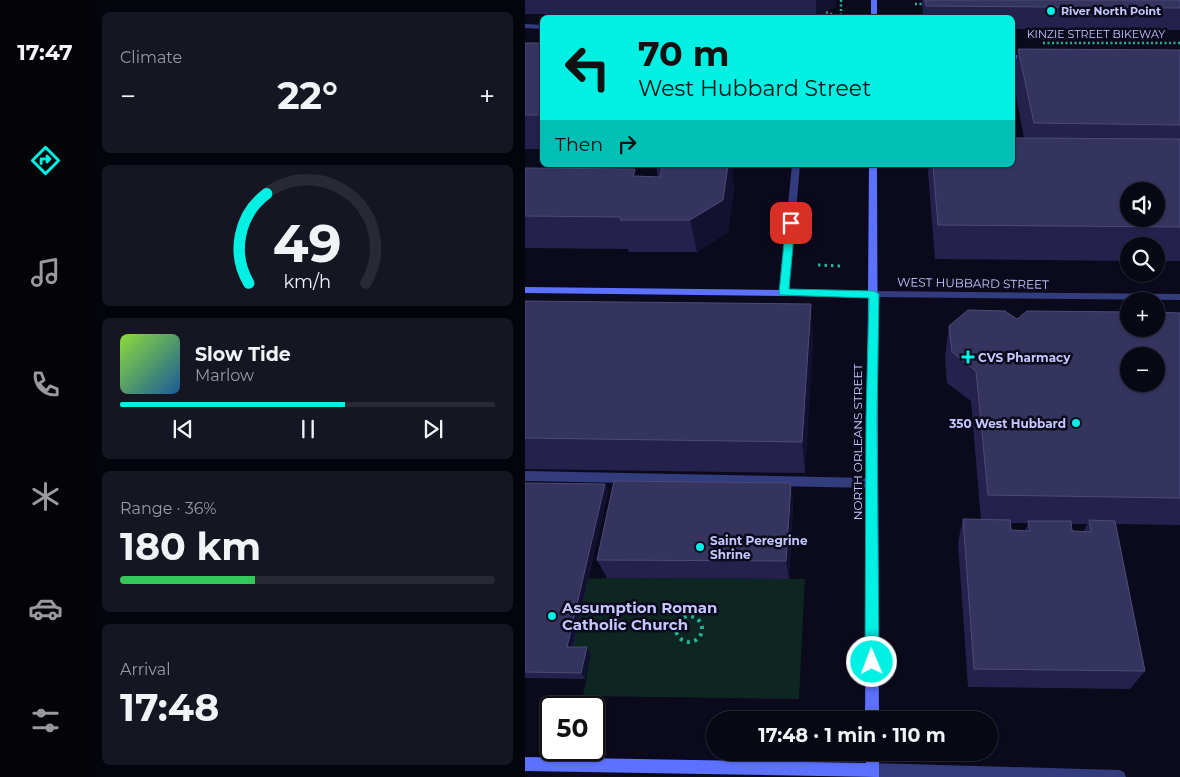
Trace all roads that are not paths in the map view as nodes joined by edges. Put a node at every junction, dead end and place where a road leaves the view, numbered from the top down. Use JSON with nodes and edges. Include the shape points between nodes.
{"nodes":[{"id":1,"x":874,"y":0,"type":"edge"},
{"id":2,"x":874,"y":15,"type":"edge"},
{"id":3,"x":525,"y":26,"type":"edge"},
{"id":4,"x":540,"y":27,"type":"edge"},
{"id":5,"x":1015,"y":57,"type":"edge"},
{"id":6,"x":1042,"y":57,"type":"edge"},
{"id":7,"x":796,"y":167,"type":"edge"},
{"id":8,"x":873,"y":167,"type":"edge"},
{"id":9,"x":525,"y":290,"type":"edge"},
{"id":10,"x":784,"y":293,"type":"junction"},
{"id":11,"x":874,"y":294,"type":"junction"},
{"id":12,"x":1180,"y":297,"type":"edge"},
{"id":13,"x":525,"y":476,"type":"edge"},
{"id":14,"x":871,"y":483,"type":"junction"},
{"id":15,"x":872,"y":711,"type":"edge"},
{"id":16,"x":872,"y":761,"type":"edge"},
{"id":17,"x":525,"y":764,"type":"edge"},
{"id":18,"x":873,"y":774,"type":"edge"},
{"id":19,"x":1119,"y":777,"type":"edge"}],
"edges":[{"from":1,"to":2,"type":"main road"},
{"from":3,"to":4,"type":"street"},
{"from":5,"to":6,"type":"main road"},
{"from":7,"to":10,"type":"street"},
{"from":8,"to":11,"type":"main road","name":"NORTH ORLEANS STREET"},
{"from":9,"to":10,"type":"main road","name":"WEST HUBBARD STREET"},
{"from":10,"to":11,"type":"main road","name":"WEST HUBBARD STREET"},
{"from":11,"to":12,"type":"street","name":"WEST HUBBARD STREET"},
{"from":11,"to":14,"type":"main road","name":"NORTH ORLEANS STREET"},
{"from":13,"to":14,"type":"street"},
{"from":14,"to":15,"type":"main road","name":"NORTH ORLEANS STREET"},
{"from":16,"to":18,"type":"main road"},
{"from":17,"to":18,"type":"main road"},
{"from":18,"to":19,"type":"street"}]}
